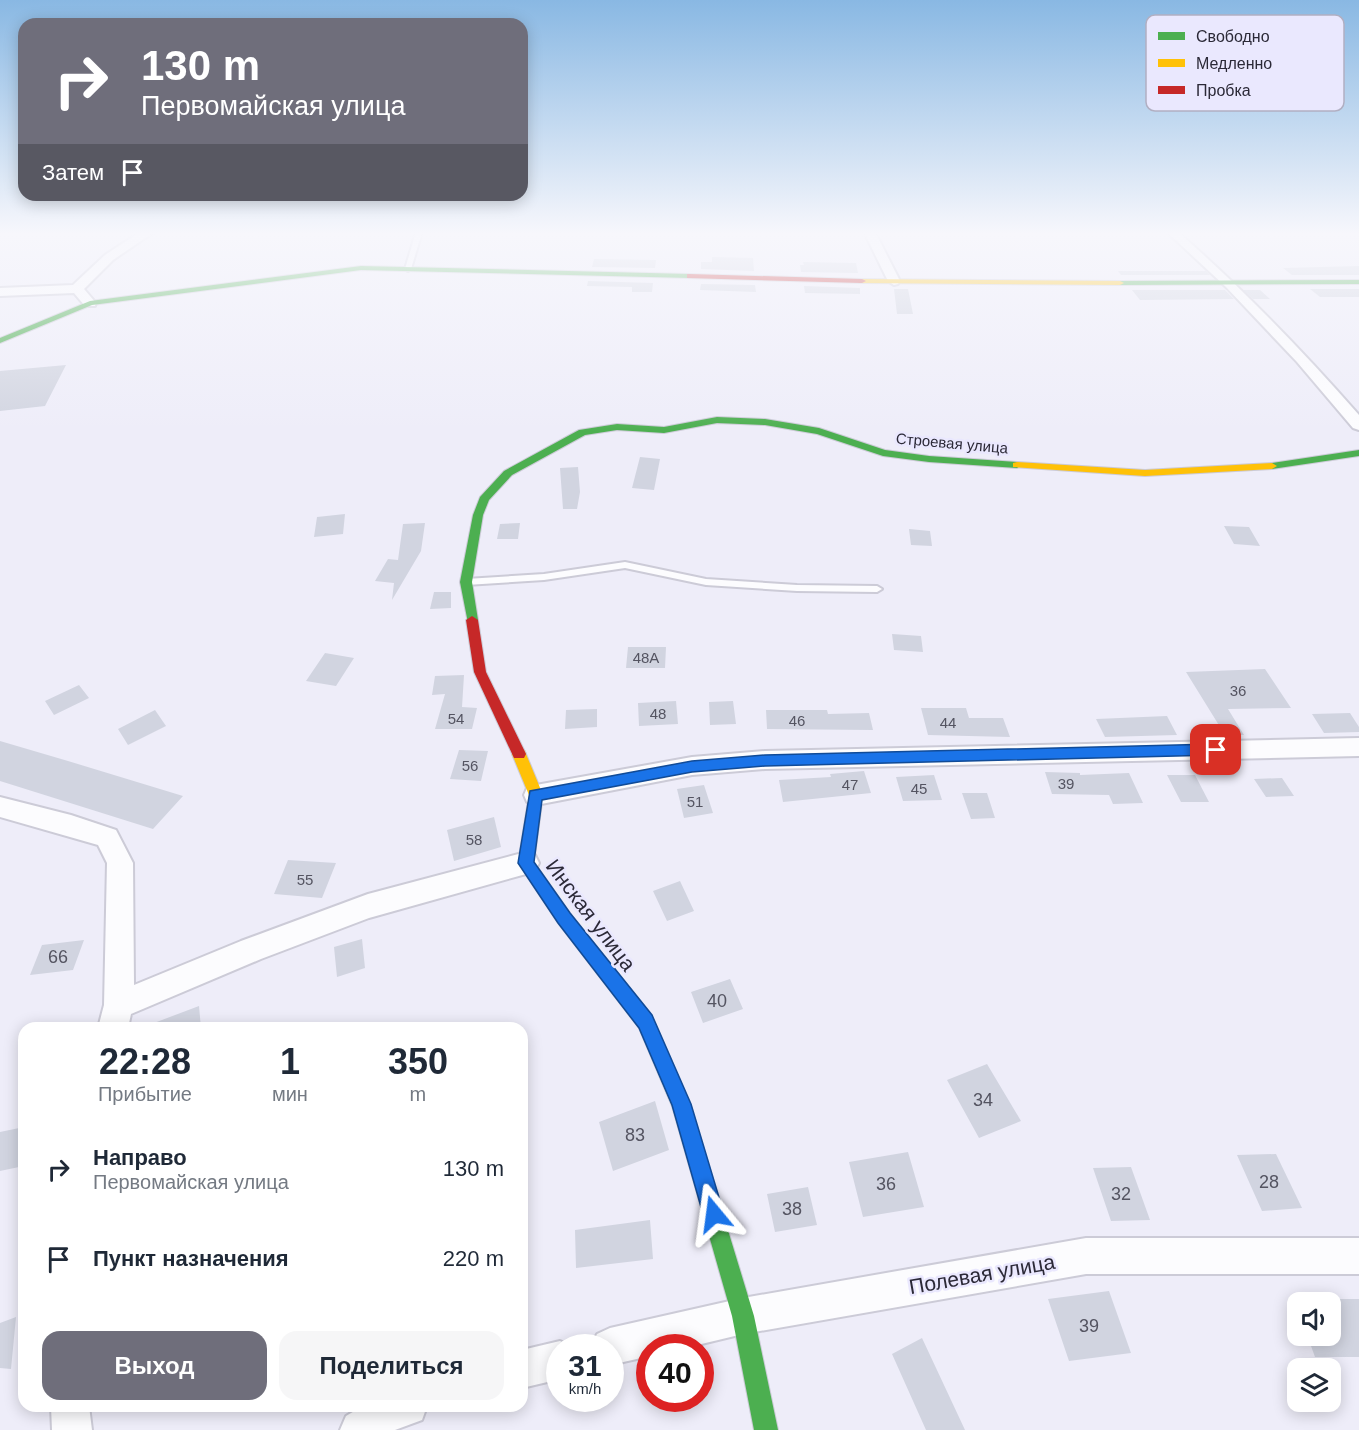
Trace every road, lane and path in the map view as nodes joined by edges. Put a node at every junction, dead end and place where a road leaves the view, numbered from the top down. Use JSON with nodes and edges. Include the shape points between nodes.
{"nodes":[{"id":1,"x":86,"y":299,"type":"edge"},
{"id":2,"x":123,"y":299,"type":"edge"},
{"id":3,"x":1244,"y":299,"type":"edge"},
{"id":4,"x":90,"y":303,"type":"junction"},
{"id":5,"x":0,"y":341,"type":"edge"},
{"id":6,"x":1359,"y":424,"type":"edge"},
{"id":7,"x":1359,"y":453,"type":"edge"},
{"id":8,"x":466,"y":582,"type":"junction"},
{"id":9,"x":877,"y":589,"type":"dead end"},
{"id":10,"x":1359,"y":747,"type":"edge"},
{"id":11,"x":536,"y":795,"type":"junction"},
{"id":12,"x":0,"y":807,"type":"edge"},
{"id":13,"x":526,"y":863,"type":"junction"},
{"id":14,"x":116,"y":1016,"type":"edge"},
{"id":15,"x":1359,"y":1256,"type":"edge"},
{"id":16,"x":743,"y":1316,"type":"junction"},
{"id":17,"x":624,"y":1344,"type":"edge"},
{"id":18,"x":546,"y":1363,"type":"edge"},
{"id":19,"x":528,"y":1368,"type":"edge"},
{"id":20,"x":70,"y":1412,"type":"edge"},
{"id":21,"x":388,"y":1412,"type":"edge"},
{"id":22,"x":72,"y":1430,"type":"edge"},
{"id":23,"x":360,"y":1430,"type":"edge"},
{"id":24,"x":766,"y":1430,"type":"edge"}],
"edges":[{"from":1,"to":4,"type":"street"},
{"from":2,"to":4,"type":"street"},
{"from":3,"to":6,"type":"street"},
{"from":4,"to":5,"type":"street"},
{"from":7,"to":8,"type":"street","name":"Строевая улица","via":[[1281,466],[1145,473],[917,458],[883,453],[819,431],[765,422],[717,420],[664,430],[616,427],[582,432],[508,473],[483,499]]},
{"from":8,"to":9,"type":"lane","via":[[544,577],[625,565],[706,582]]},
{"from":8,"to":11,"type":"street","via":[[480,672]]},
{"from":10,"to":11,"type":"street","via":[[765,760],[692,766]]},
{"from":11,"to":13,"type":"street","name":"Инская улица"},
{"from":12,"to":14,"type":"street","via":[[107,837],[120,863]]},
{"from":13,"to":14,"type":"street","via":[[368,906],[251,950]]},
{"from":13,"to":16,"type":"street","name":"Инская улица","via":[[645,1022],[681,1104]]},
{"from":15,"to":16,"type":"street","name":"Полевая улица","via":[[1086,1256]]},
{"from":16,"to":17,"type":"street","name":"Полевая улица"},
{"from":16,"to":24,"type":"street","name":"Инская улица"},
{"from":18,"to":19,"type":"street"},
{"from":20,"to":22,"type":"street"},
{"from":21,"to":23,"type":"street"}]}
